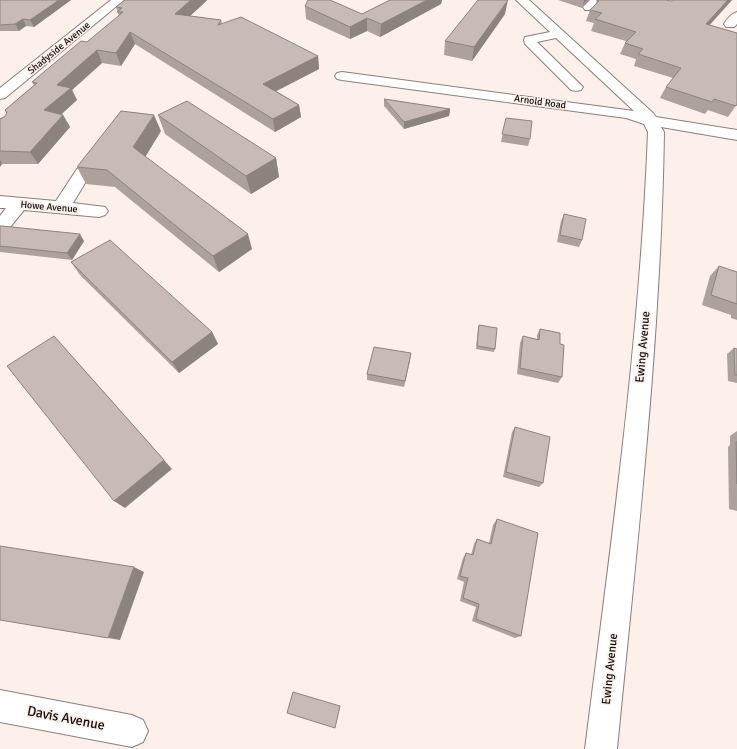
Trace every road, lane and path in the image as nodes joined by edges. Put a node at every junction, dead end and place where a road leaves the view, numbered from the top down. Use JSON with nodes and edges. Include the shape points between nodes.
{"nodes":[{"id":1,"x":118,"y":0,"type":"edge"},
{"id":2,"x":522,"y":0,"type":"edge"},
{"id":3,"x":560,"y":34,"type":"junction"},
{"id":4,"x":342,"y":76,"type":"dead end"},
{"id":5,"x":576,"y":87,"type":"dead end"},
{"id":6,"x":0,"y":95,"type":"edge"},
{"id":7,"x":651,"y":121,"type":"junction"},
{"id":8,"x":737,"y":135,"type":"edge"},
{"id":9,"x":83,"y":173,"type":"edge"},
{"id":10,"x":0,"y":202,"type":"edge"},
{"id":11,"x":19,"y":204,"type":"junction"},
{"id":12,"x":61,"y":208,"type":"junction"},
{"id":13,"x":99,"y":211,"type":"dead end"},
{"id":14,"x":0,"y":228,"type":"edge"},
{"id":15,"x":0,"y":706,"type":"edge"},
{"id":16,"x":132,"y":731,"type":"dead end"},
{"id":17,"x":601,"y":749,"type":"edge"}],
"edges":[{"from":1,"to":6,"type":"street","name":"Shadyside Avenue"},
{"from":2,"to":3,"type":"street","name":"Ewing Avenue"},
{"from":3,"to":5,"type":"street","via":[[530,40],[531,44]]},
{"from":3,"to":7,"type":"street","name":"Ewing Avenue"},
{"from":4,"to":7,"type":"street","name":"Arnold Road","via":[[628,114]]},
{"from":7,"to":8,"type":"street","name":"Arnold Road"},
{"from":7,"to":17,"type":"street","name":"Ewing Avenue","via":[[656,132],[651,256],[632,471]]},
{"from":9,"to":12,"type":"street"},
{"from":10,"to":11,"type":"street","name":"Howe Avenue"},
{"from":11,"to":12,"type":"street","name":"Howe Avenue"},
{"from":11,"to":14,"type":"street"},
{"from":12,"to":13,"type":"street","name":"Howe Avenue"},
{"from":15,"to":16,"type":"street","name":"Davis Avenue"}]}
